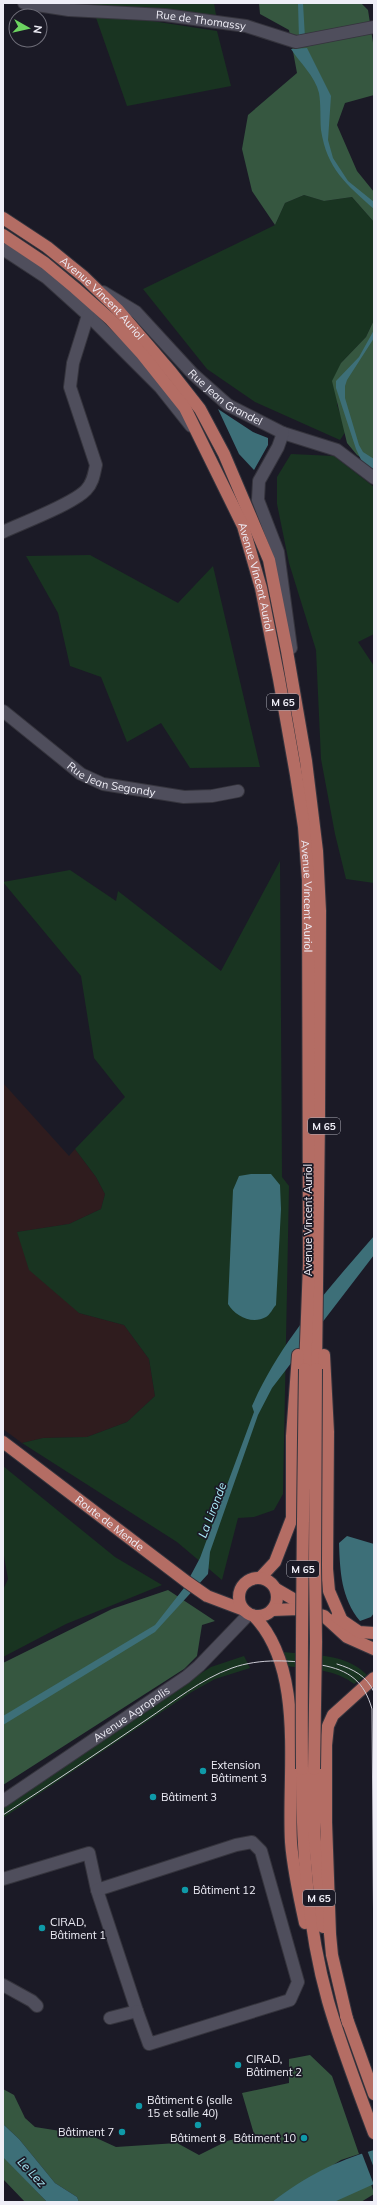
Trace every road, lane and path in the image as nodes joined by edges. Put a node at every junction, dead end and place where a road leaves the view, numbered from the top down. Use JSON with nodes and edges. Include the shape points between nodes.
{"nodes":[{"id":1,"x":24,"y":3,"type":"edge"},
{"id":2,"x":374,"y":27,"type":"edge"},
{"id":3,"x":3,"y":218,"type":"edge"},
{"id":4,"x":3,"y":235,"type":"edge"},
{"id":5,"x":3,"y":248,"type":"edge"},
{"id":6,"x":95,"y":288,"type":"junction"},
{"id":7,"x":88,"y":315,"type":"junction"},
{"id":8,"x":283,"y":433,"type":"junction"},
{"id":9,"x":201,"y":440,"type":"junction"},
{"id":10,"x":374,"y":478,"type":"edge"},
{"id":11,"x":3,"y":532,"type":"edge"},
{"id":12,"x":296,"y":706,"type":"junction"},
{"id":13,"x":3,"y":710,"type":"edge"},
{"id":14,"x":238,"y":791,"type":"dead end"},
{"id":15,"x":319,"y":1009,"type":"junction"},
{"id":16,"x":303,"y":1321,"type":"junction"},
{"id":17,"x":320,"y":1328,"type":"junction"},
{"id":18,"x":311,"y":1369,"type":"junction"},
{"id":19,"x":3,"y":1442,"type":"edge"},
{"id":20,"x":261,"y":1577,"type":"junction"},
{"id":21,"x":276,"y":1589,"type":"junction"},
{"id":22,"x":239,"y":1593,"type":"junction"},
{"id":23,"x":219,"y":1600,"type":"junction"},
{"id":24,"x":272,"y":1610,"type":"junction"},
{"id":25,"x":249,"y":1613,"type":"junction"},
{"id":26,"x":342,"y":1621,"type":"junction"},
{"id":27,"x":374,"y":1633,"type":"edge"},
{"id":28,"x":374,"y":1649,"type":"edge"},
{"id":29,"x":374,"y":1678,"type":"edge"},
{"id":30,"x":308,"y":1769,"type":"junction"},
{"id":31,"x":3,"y":1801,"type":"edge"},
{"id":32,"x":3,"y":1879,"type":"edge"},
{"id":33,"x":98,"y":1890,"type":"junction"},
{"id":34,"x":320,"y":1966,"type":"junction"},
{"id":35,"x":3,"y":1985,"type":"edge"},
{"id":36,"x":37,"y":2006,"type":"dead end"},
{"id":37,"x":138,"y":2011,"type":"junction"},
{"id":38,"x":110,"y":2018,"type":"dead end"},
{"id":39,"x":348,"y":2024,"type":"junction"},
{"id":40,"x":374,"y":2094,"type":"edge"},
{"id":41,"x":374,"y":2133,"type":"edge"}],
"edges":[{"from":1,"to":2,"type":"street","name":"Rue de Thomassy","via":[[69,10],[165,15],[246,26],[296,42]]},
{"from":3,"to":6,"type":"main road","name":"Avenue Vincent Auriol","number":"M 65","via":[[48,247]]},
{"from":4,"to":9,"type":"main road","name":"Avenue Vincent Auriol","number":"M 65","via":[[45,264],[110,319],[185,408]]},
{"from":5,"to":7,"type":"street","name":"Avenue Vincent Auriol","via":[[47,278]]},
{"from":6,"to":8,"type":"street","name":"Rue Jean Grandel","via":[[136,312],[193,374],[228,405]]},
{"from":6,"to":12,"type":"main road","name":"Avenue Vincent Auriol","number":"M 65","via":[[122,314],[181,384],[200,409],[224,454],[269,560]]},
{"from":7,"to":9,"type":"street","name":"Avenue Vincent Auriol","via":[[160,387]]},
{"from":7,"to":11,"type":"street","via":[[73,363],[70,387],[96,465],[94,478],[86,490],[76,498]]},
{"from":8,"to":10,"type":"street","name":"Rue Jean Grandel","via":[[337,450]]},
{"from":8,"to":12,"type":"street","name":"Avenue Vincent Auriol","via":[[259,482],[258,500],[278,552],[288,619]]},
{"from":9,"to":16,"type":"main road","name":"Avenue Vincent Auriol","number":"M 65","via":[[243,526],[261,588],[304,827],[309,887],[309,1264]]},
{"from":12,"to":15,"type":"main road","name":"Avenue Vincent Auriol","number":"M 65","via":[[317,851],[320,911]]},
{"from":13,"to":14,"type":"street","name":"Rue Jean Segondy","via":[[81,774],[103,784],[184,797],[212,796]]},
{"from":15,"to":17,"type":"main road","name":"Avenue Vincent Auriol","number":"M 65","via":[[317,1302]]},
{"from":15,"to":17,"type":"main road","number":"M 65","via":[[325,1133],[324,1287]]},
{"from":16,"to":18,"type":"main road","name":"Avenue Vincent Auriol","number":"M 65"},
{"from":16,"to":20,"type":"main road","number":"M 65","via":[[292,1436],[292,1518],[275,1562]]},
{"from":17,"to":18,"type":"main road","name":"Avenue Vincent Auriol","number":"M 65"},
{"from":17,"to":26,"type":"main road","number":"M 65","via":[[328,1432],[327,1569],[329,1592]]},
{"from":18,"to":30,"type":"main road","number":"M 65","bridge":true,"via":[[316,1642]]},
{"from":19,"to":23,"type":"main road","name":"Route de Mende","via":[[199,1590]]},
{"from":20,"to":21,"type":"main road","via":[[267,1579]]},
{"from":20,"to":22,"type":"main road","via":[[250,1579],[241,1587]]},
{"from":21,"to":24,"type":"main road","via":[[277,1602]]},
{"from":21,"to":26,"type":"main road","via":[[295,1600],[331,1612]]},
{"from":22,"to":23,"type":"main road"},
{"from":22,"to":25,"type":"main road","via":[[240,1605]]},
{"from":23,"to":25,"type":"main road","name":"Route de Mende"},
{"from":24,"to":25,"type":"main road","via":[[262,1616]]},
{"from":24,"to":28,"type":"main road","via":[[299,1609],[324,1616],[347,1637]]},
{"from":25,"to":31,"type":"street","name":"Avenue Agropolis","via":[[186,1677]]},
{"from":25,"to":34,"type":"main road","number":"M 65","via":[[263,1625],[270,1638],[287,1686],[290,1710],[291,1842],[294,1869],[308,1937]]},
{"from":26,"to":27,"type":"main road","via":[[359,1632]]},
{"from":29,"to":39,"type":"main road","number":"M 65","via":[[332,1715],[326,1745],[330,1934],[332,1955]]},
{"from":30,"to":34,"type":"main road","number":"M 65","via":[[302,1833],[307,1891]]},
{"from":30,"to":39,"type":"main road","number":"M 65","via":[[324,1939]]},
{"from":32,"to":33,"type":"street","via":[[89,1853]]},
{"from":33,"to":37,"type":"street"},
{"from":33,"to":37,"type":"street","via":[[236,1845],[252,1842],[261,1851],[298,1982],[290,2000],[149,2044]]},
{"from":34,"to":41,"type":"main road","number":"M 65","via":[[328,2000]]},
{"from":35,"to":36,"type":"street","via":[[32,2000]]},
{"from":37,"to":38,"type":"street"},
{"from":39,"to":40,"type":"main road","number":"M 65"}]}
